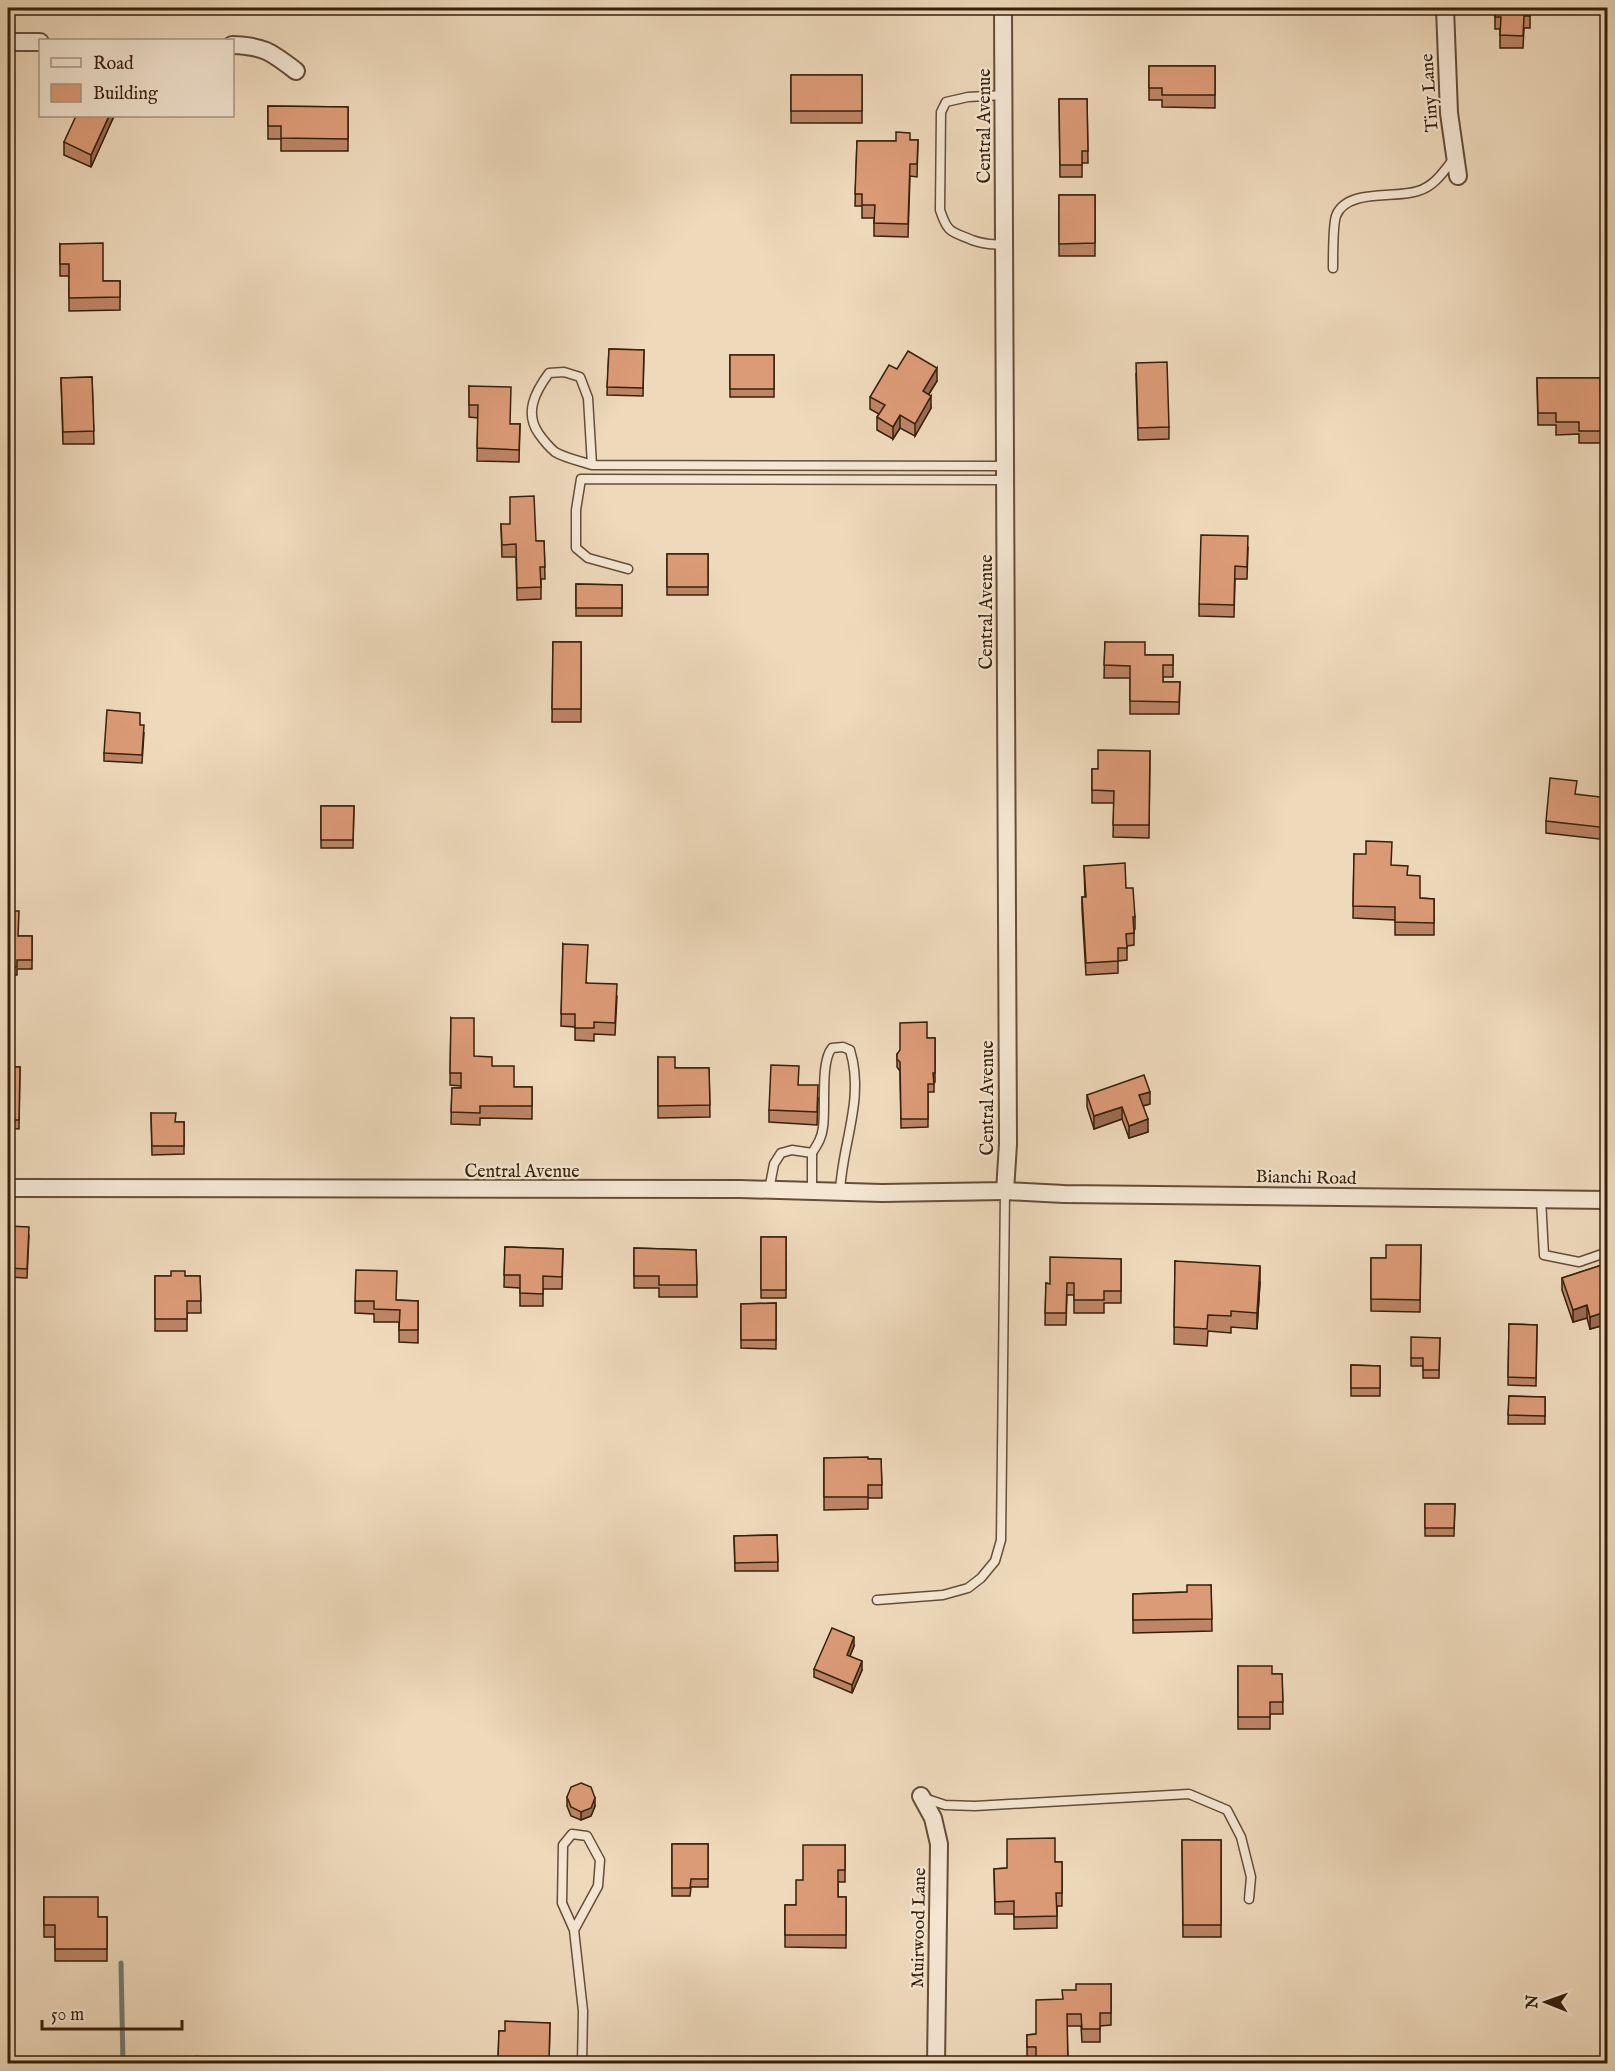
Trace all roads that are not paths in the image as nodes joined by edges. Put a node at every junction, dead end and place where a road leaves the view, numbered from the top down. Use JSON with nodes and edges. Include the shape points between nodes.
{"nodes":[{"id":1,"x":1003,"y":8,"type":"edge"},
{"id":2,"x":1445,"y":8,"type":"edge"},
{"id":3,"x":8,"y":42,"type":"edge"},
{"id":4,"x":39,"y":42,"type":"edge"},
{"id":5,"x":234,"y":45,"type":"edge"},
{"id":6,"x":296,"y":71,"type":"dead end"},
{"id":7,"x":1004,"y":95,"type":"junction"},
{"id":8,"x":1455,"y":157,"type":"junction"},
{"id":9,"x":1458,"y":176,"type":"dead end"},
{"id":10,"x":1004,"y":244,"type":"junction"},
{"id":11,"x":1333,"y":268,"type":"dead end"},
{"id":12,"x":592,"y":465,"type":"junction"},
{"id":13,"x":1005,"y":473,"type":"junction"},
{"id":14,"x":628,"y":569,"type":"dead end"},
{"id":15,"x":812,"y":1153,"type":"junction"},
{"id":16,"x":8,"y":1188,"type":"edge"},
{"id":17,"x":769,"y":1190,"type":"junction"},
{"id":18,"x":812,"y":1191,"type":"junction"},
{"id":19,"x":1005,"y":1191,"type":"junction"},
{"id":20,"x":840,"y":1192,"type":"junction"},
{"id":21,"x":1541,"y":1199,"type":"junction"},
{"id":22,"x":1608,"y":1200,"type":"edge"},
{"id":23,"x":1608,"y":1248,"type":"edge"},
{"id":24,"x":877,"y":1600,"type":"dead end"},
{"id":25,"x":921,"y":1796,"type":"joint"},
{"id":26,"x":1249,"y":1899,"type":"dead end"},
{"id":27,"x":574,"y":1930,"type":"junction"},
{"id":28,"x":197,"y":2061,"type":"dead end"},
{"id":29,"x":184,"y":2064,"type":"edge"},
{"id":30,"x":582,"y":2064,"type":"edge"},
{"id":31,"x":936,"y":2064,"type":"edge"}],
"edges":[{"from":1,"to":7,"type":"street","name":"Central Avenue"},
{"from":2,"to":8,"type":"street","name":"Tiny Lane","via":[[1449,113]]},
{"from":3,"to":4,"type":"street"},
{"from":5,"to":6,"type":"street","via":[[271,52]]},
{"from":7,"to":10,"type":"street","name":"Central Avenue"},
{"from":7,"to":10,"type":"lane","via":[[946,102],[941,112],[940,210],[953,233],[982,244]]},
{"from":8,"to":9,"type":"street","name":"Tiny Lane"},
{"from":8,"to":11,"type":"lane","via":[[1438,180],[1417,192],[1347,203],[1336,216]]},
{"from":10,"to":13,"type":"street","name":"Central Avenue"},
{"from":12,"to":12,"type":"lane","via":[[556,453],[533,425],[531,410],[537,390],[549,373],[580,376],[588,398]]},
{"from":12,"to":13,"type":"lane"},
{"from":13,"to":14,"type":"lane","via":[[581,479],[576,548],[588,558]]},
{"from":13,"to":19,"type":"street","name":"Central Avenue"},
{"from":15,"to":17,"type":"lane","via":[[781,1153],[774,1164]]},
{"from":15,"to":18,"type":"lane"},
{"from":15,"to":20,"type":"lane","via":[[824,1127],[828,1052],[843,1047],[850,1050],[856,1079]]},
{"from":16,"to":17,"type":"street","name":"Central Avenue"},
{"from":17,"to":18,"type":"street","name":"Central Avenue"},
{"from":18,"to":20,"type":"street","name":"Central Avenue"},
{"from":19,"to":20,"type":"street","name":"Central Avenue"},
{"from":19,"to":21,"type":"street","name":"Bianchi Road"},
{"from":19,"to":24,"type":"lane","via":[[1001,1540],[995,1561],[968,1588],[943,1595]]},
{"from":21,"to":22,"type":"street","name":"Bianchi Road"},
{"from":21,"to":23,"type":"lane","via":[[1544,1255],[1579,1262],[1605,1253]]},
{"from":25,"to":26,"type":"lane","via":[[945,1805],[975,1806],[1190,1794],[1227,1810],[1241,1837],[1251,1877]]},
{"from":25,"to":31,"type":"street","name":"Muirwood Lane","via":[[933,1818],[939,1844]]},
{"from":27,"to":27,"type":"lane","via":[[598,1886],[600,1860],[587,1836],[572,1834],[563,1845],[562,1903]]},
{"from":27,"to":30,"type":"lane","via":[[583,2012]]},
{"from":28,"to":29,"type":"lane"}]}
